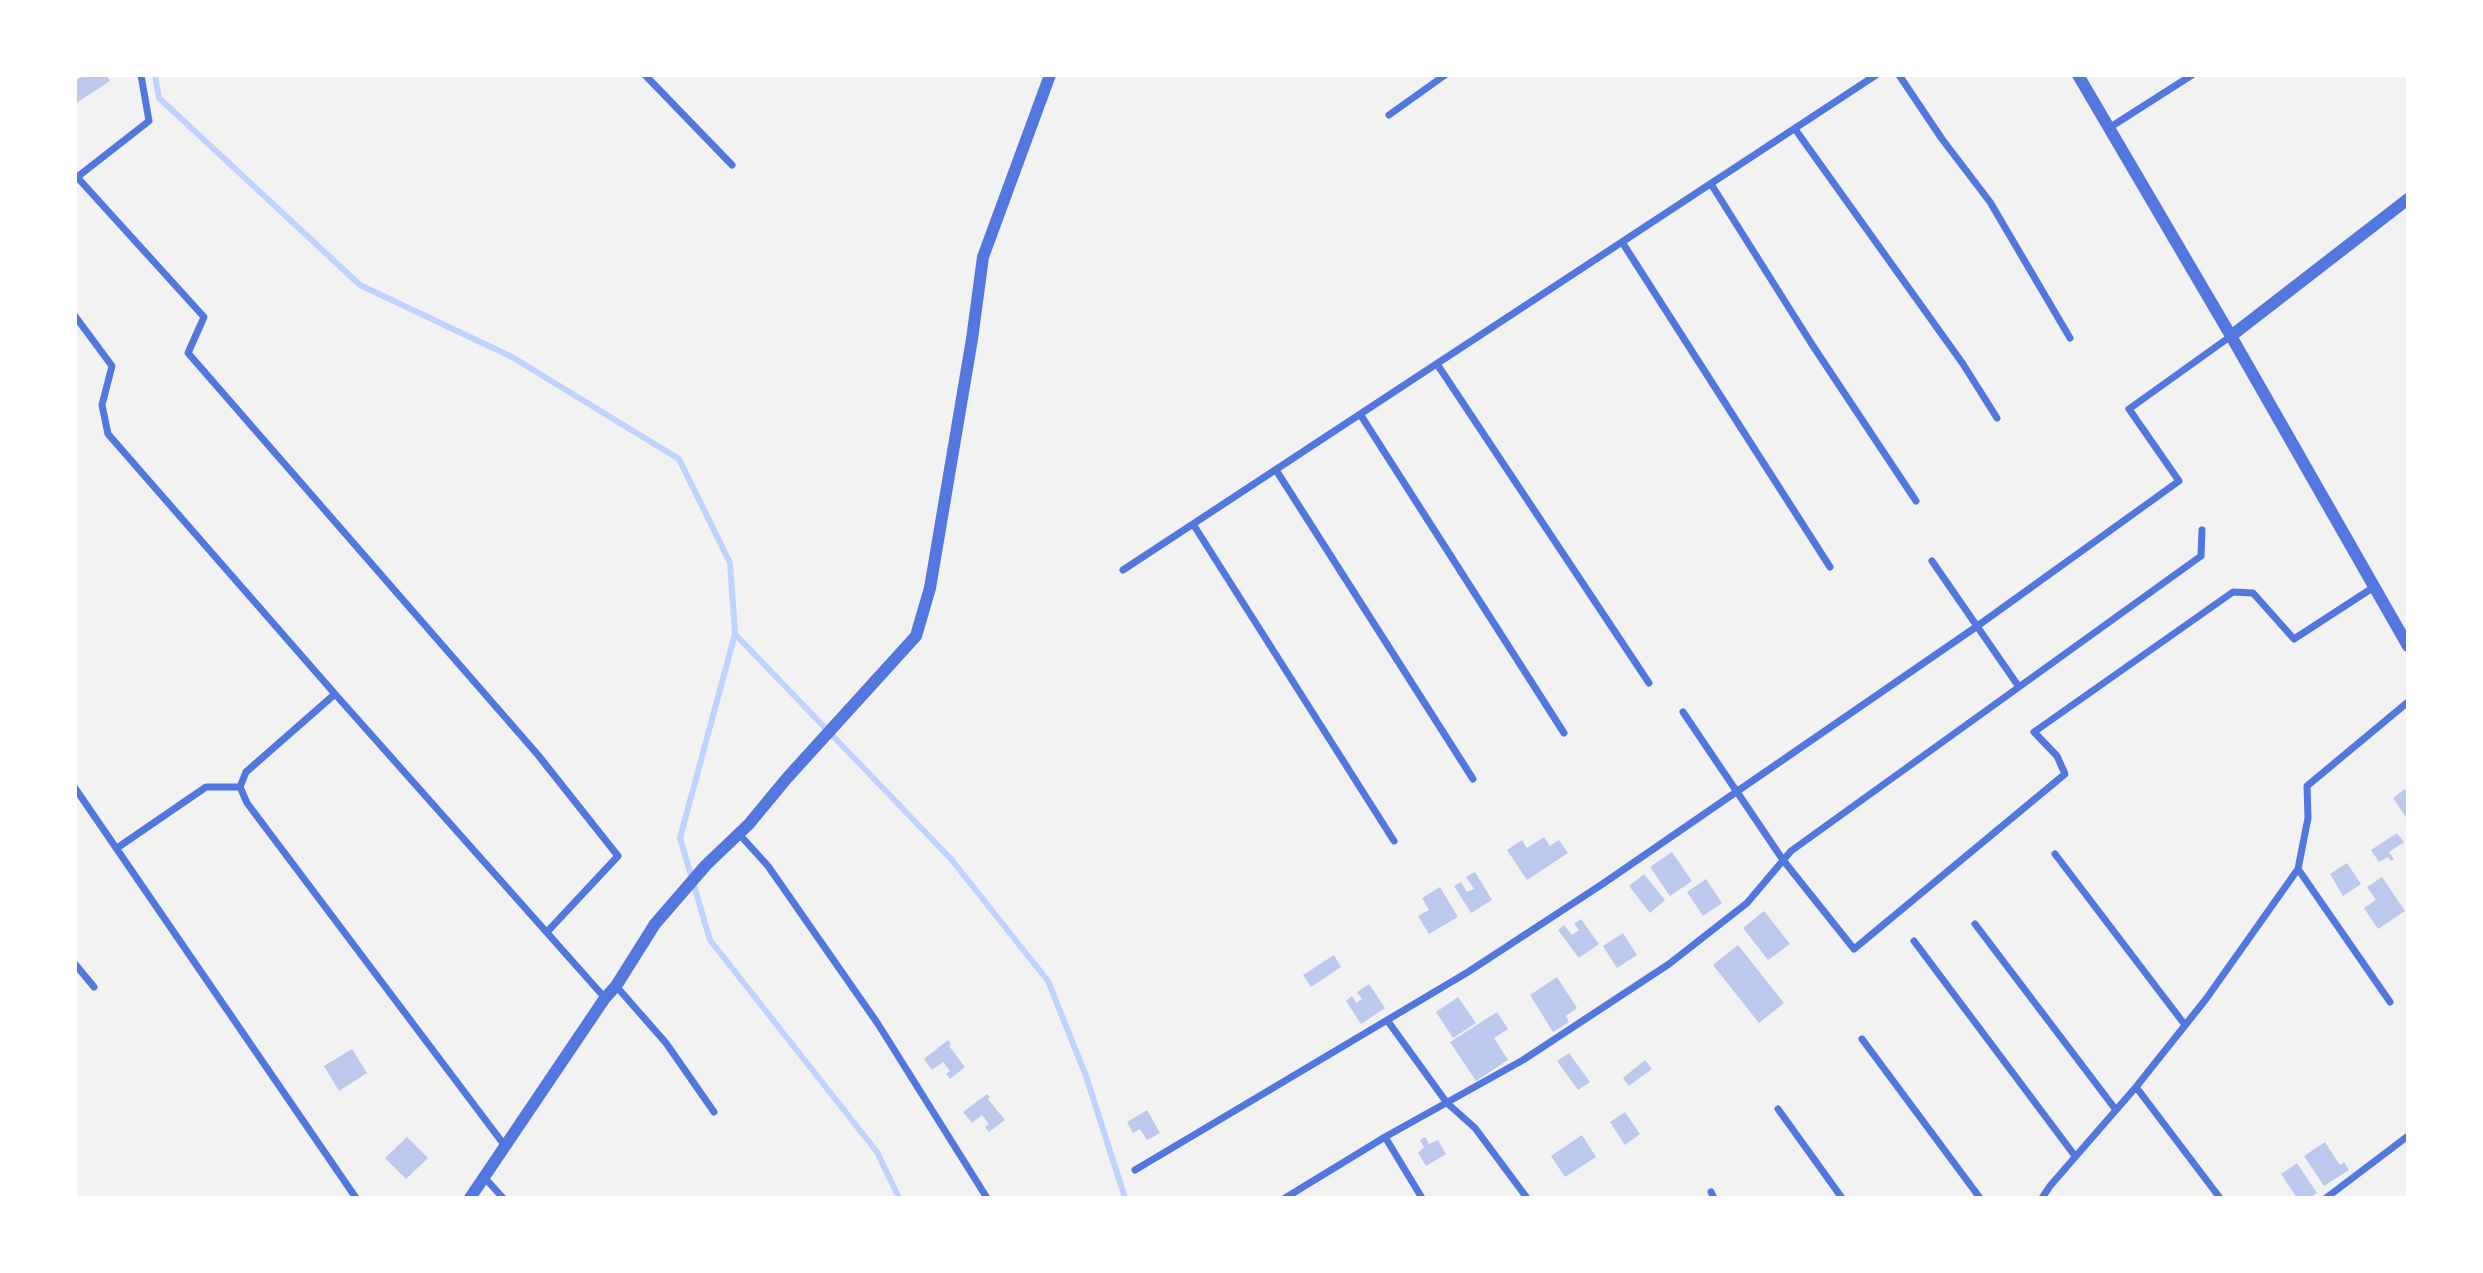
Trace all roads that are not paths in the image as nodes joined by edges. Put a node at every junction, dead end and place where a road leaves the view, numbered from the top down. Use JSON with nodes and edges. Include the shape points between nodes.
{"nodes":[{"id":1,"x":141,"y":75,"type":"edge"},
{"id":2,"x":645,"y":75,"type":"edge"},
{"id":3,"x":1050,"y":75,"type":"edge"},
{"id":4,"x":1445,"y":75,"type":"edge"},
{"id":5,"x":1876,"y":75,"type":"edge"},
{"id":6,"x":1899,"y":75,"type":"edge"},
{"id":7,"x":2078,"y":75,"type":"edge"},
{"id":8,"x":2192,"y":75,"type":"edge"},
{"id":9,"x":1389,"y":115,"type":"dead end"},
{"id":10,"x":1795,"y":128,"type":"junction"},
{"id":11,"x":2109,"y":128,"type":"junction"},
{"id":12,"x":732,"y":165,"type":"dead end"},
{"id":13,"x":76,"y":178,"type":"edge"},
{"id":14,"x":1711,"y":184,"type":"junction"},
{"id":15,"x":2408,"y":199,"type":"edge"},
{"id":16,"x":1622,"y":242,"type":"junction"},
{"id":17,"x":75,"y":316,"type":"edge"},
{"id":18,"x":2231,"y":336,"type":"junction"},
{"id":19,"x":2070,"y":338,"type":"dead end"},
{"id":20,"x":1437,"y":364,"type":"junction"},
{"id":21,"x":1360,"y":414,"type":"junction"},
{"id":22,"x":1997,"y":418,"type":"dead end"},
{"id":23,"x":1276,"y":470,"type":"junction"},
{"id":24,"x":1916,"y":501,"type":"dead end"},
{"id":25,"x":1192,"y":524,"type":"junction"},
{"id":26,"x":2202,"y":530,"type":"dead end"},
{"id":27,"x":1931,"y":561,"type":"dead end"},
{"id":28,"x":1830,"y":567,"type":"dead end"},
{"id":29,"x":1123,"y":570,"type":"dead end"},
{"id":30,"x":2374,"y":587,"type":"junction"},
{"id":31,"x":1976,"y":627,"type":"junction"},
{"id":32,"x":2408,"y":646,"type":"edge"},
{"id":33,"x":1649,"y":683,"type":"dead end"},
{"id":34,"x":2019,"y":687,"type":"junction"},
{"id":35,"x":335,"y":694,"type":"junction"},
{"id":36,"x":2408,"y":702,"type":"edge"},
{"id":37,"x":1683,"y":712,"type":"dead end"},
{"id":38,"x":1564,"y":733,"type":"dead end"},
{"id":39,"x":1473,"y":779,"type":"dead end"},
{"id":40,"x":240,"y":787,"type":"junction"},
{"id":41,"x":75,"y":788,"type":"edge"},
{"id":42,"x":1737,"y":791,"type":"junction"},
{"id":43,"x":84,"y":800,"type":"junction"},
{"id":44,"x":75,"y":806,"type":"edge"},
{"id":45,"x":738,"y":834,"type":"junction"},
{"id":46,"x":1394,"y":841,"type":"dead end"},
{"id":47,"x":117,"y":848,"type":"junction"},
{"id":48,"x":2055,"y":854,"type":"dead end"},
{"id":49,"x":1783,"y":860,"type":"junction"},
{"id":50,"x":2298,"y":869,"type":"junction"},
{"id":51,"x":1975,"y":925,"type":"dead end"},
{"id":52,"x":547,"y":932,"type":"junction"},
{"id":53,"x":1914,"y":941,"type":"dead end"},
{"id":54,"x":75,"y":964,"type":"edge"},
{"id":55,"x":617,"y":986,"type":"junction"},
{"id":56,"x":94,"y":987,"type":"dead end"},
{"id":57,"x":606,"y":998,"type":"junction"},
{"id":58,"x":2390,"y":1002,"type":"dead end"},
{"id":59,"x":1387,"y":1020,"type":"junction"},
{"id":60,"x":2185,"y":1025,"type":"junction"},
{"id":61,"x":1862,"y":1039,"type":"dead end"},
{"id":62,"x":2136,"y":1087,"type":"junction"},
{"id":63,"x":1447,"y":1102,"type":"junction"},
{"id":64,"x":1778,"y":1109,"type":"dead end"},
{"id":65,"x":2116,"y":1110,"type":"junction"},
{"id":66,"x":714,"y":1112,"type":"dead end"},
{"id":67,"x":2408,"y":1136,"type":"edge"},
{"id":68,"x":1385,"y":1137,"type":"junction"},
{"id":69,"x":505,"y":1146,"type":"junction"},
{"id":70,"x":2075,"y":1156,"type":"junction"},
{"id":71,"x":1135,"y":1170,"type":"dead end"},
{"id":72,"x":484,"y":1177,"type":"junction"},
{"id":73,"x":356,"y":1198,"type":"edge"},
{"id":74,"x":470,"y":1198,"type":"edge"},
{"id":75,"x":503,"y":1198,"type":"edge"},
{"id":76,"x":987,"y":1198,"type":"edge"},
{"id":77,"x":1285,"y":1198,"type":"edge"},
{"id":78,"x":1422,"y":1198,"type":"edge"},
{"id":79,"x":1527,"y":1198,"type":"edge"},
{"id":80,"x":1842,"y":1198,"type":"edge"},
{"id":81,"x":1980,"y":1198,"type":"edge"},
{"id":82,"x":2042,"y":1198,"type":"edge"},
{"id":83,"x":2220,"y":1198,"type":"edge"},
{"id":84,"x":2326,"y":1198,"type":"edge"}],
"edges":[{"from":1,"to":13,"type":"street","via":[[149,121]]},
{"from":2,"to":12,"type":"street"},
{"from":3,"to":45,"type":"street","via":[[983,257],[930,588],[916,636]]},
{"from":4,"to":9,"type":"street"},
{"from":5,"to":10,"type":"street"},
{"from":6,"to":19,"type":"street","via":[[1990,202]]},
{"from":7,"to":11,"type":"street"},
{"from":8,"to":11,"type":"street"},
{"from":10,"to":14,"type":"street"},
{"from":10,"to":22,"type":"street"},
{"from":11,"to":18,"type":"street"},
{"from":13,"to":52,"type":"street","via":[[204,317],[188,353],[538,755],[618,856]]},
{"from":14,"to":16,"type":"street"},
{"from":14,"to":24,"type":"street"},
{"from":15,"to":18,"type":"street"},
{"from":16,"to":20,"type":"street"},
{"from":16,"to":28,"type":"street"},
{"from":17,"to":35,"type":"street","via":[[112,366],[102,405],[108,433]]},
{"from":18,"to":30,"type":"street"},
{"from":18,"to":31,"type":"street","via":[[2129,410],[2179,481]]},
{"from":20,"to":21,"type":"street"},
{"from":20,"to":33,"type":"street"},
{"from":21,"to":23,"type":"street"},
{"from":21,"to":38,"type":"street"},
{"from":23,"to":25,"type":"street"},
{"from":23,"to":39,"type":"street"},
{"from":25,"to":29,"type":"street"},
{"from":25,"to":46,"type":"street"},
{"from":26,"to":34,"type":"street","via":[[2201,556]]},
{"from":27,"to":31,"type":"street"},
{"from":30,"to":32,"type":"street"},
{"from":30,"to":49,"type":"street","via":[[2294,639],[2253,593],[2233,592],[2034,732],[2057,756],[2066,775],[1854,949]]},
{"from":31,"to":34,"type":"street"},
{"from":31,"to":42,"type":"street"},
{"from":34,"to":49,"type":"street"},
{"from":35,"to":40,"type":"street","via":[[246,772]]},
{"from":35,"to":52,"type":"street"},
{"from":36,"to":50,"type":"street","via":[[2307,786],[2308,818]]},
{"from":37,"to":42,"type":"street"},
{"from":40,"to":47,"type":"street","via":[[206,787]]},
{"from":40,"to":69,"type":"street","via":[[247,803]]},
{"from":41,"to":43,"type":"street"},
{"from":42,"to":49,"type":"street"},
{"from":42,"to":59,"type":"street","via":[[1479,965]]},
{"from":43,"to":44,"type":"street"},
{"from":43,"to":47,"type":"street"},
{"from":45,"to":55,"type":"street","via":[[654,924]]},
{"from":45,"to":76,"type":"street","via":[[768,866],[878,1024]]},
{"from":47,"to":73,"type":"street"},
{"from":48,"to":60,"type":"street"},
{"from":49,"to":63,"type":"street","via":[[1747,903],[1669,964],[1523,1060]]},
{"from":50,"to":58,"type":"street"},
{"from":50,"to":60,"type":"street"},
{"from":51,"to":65,"type":"street"},
{"from":52,"to":57,"type":"street"},
{"from":53,"to":70,"type":"street"},
{"from":54,"to":56,"type":"street"},
{"from":55,"to":57,"type":"street"},
{"from":55,"to":66,"type":"street","via":[[666,1043]]},
{"from":57,"to":69,"type":"street"},
{"from":59,"to":63,"type":"street"},
{"from":59,"to":71,"type":"street"},
{"from":60,"to":62,"type":"street"},
{"from":61,"to":81,"type":"street"},
{"from":62,"to":65,"type":"street"},
{"from":62,"to":83,"type":"street"},
{"from":63,"to":68,"type":"street"},
{"from":63,"to":79,"type":"street","via":[[1475,1128]]},
{"from":64,"to":80,"type":"street"},
{"from":65,"to":70,"type":"street"},
{"from":67,"to":84,"type":"street"},
{"from":68,"to":77,"type":"street"},
{"from":68,"to":78,"type":"street"},
{"from":69,"to":72,"type":"street"},
{"from":70,"to":82,"type":"street"},
{"from":72,"to":74,"type":"street"},
{"from":72,"to":75,"type":"street"}]}
